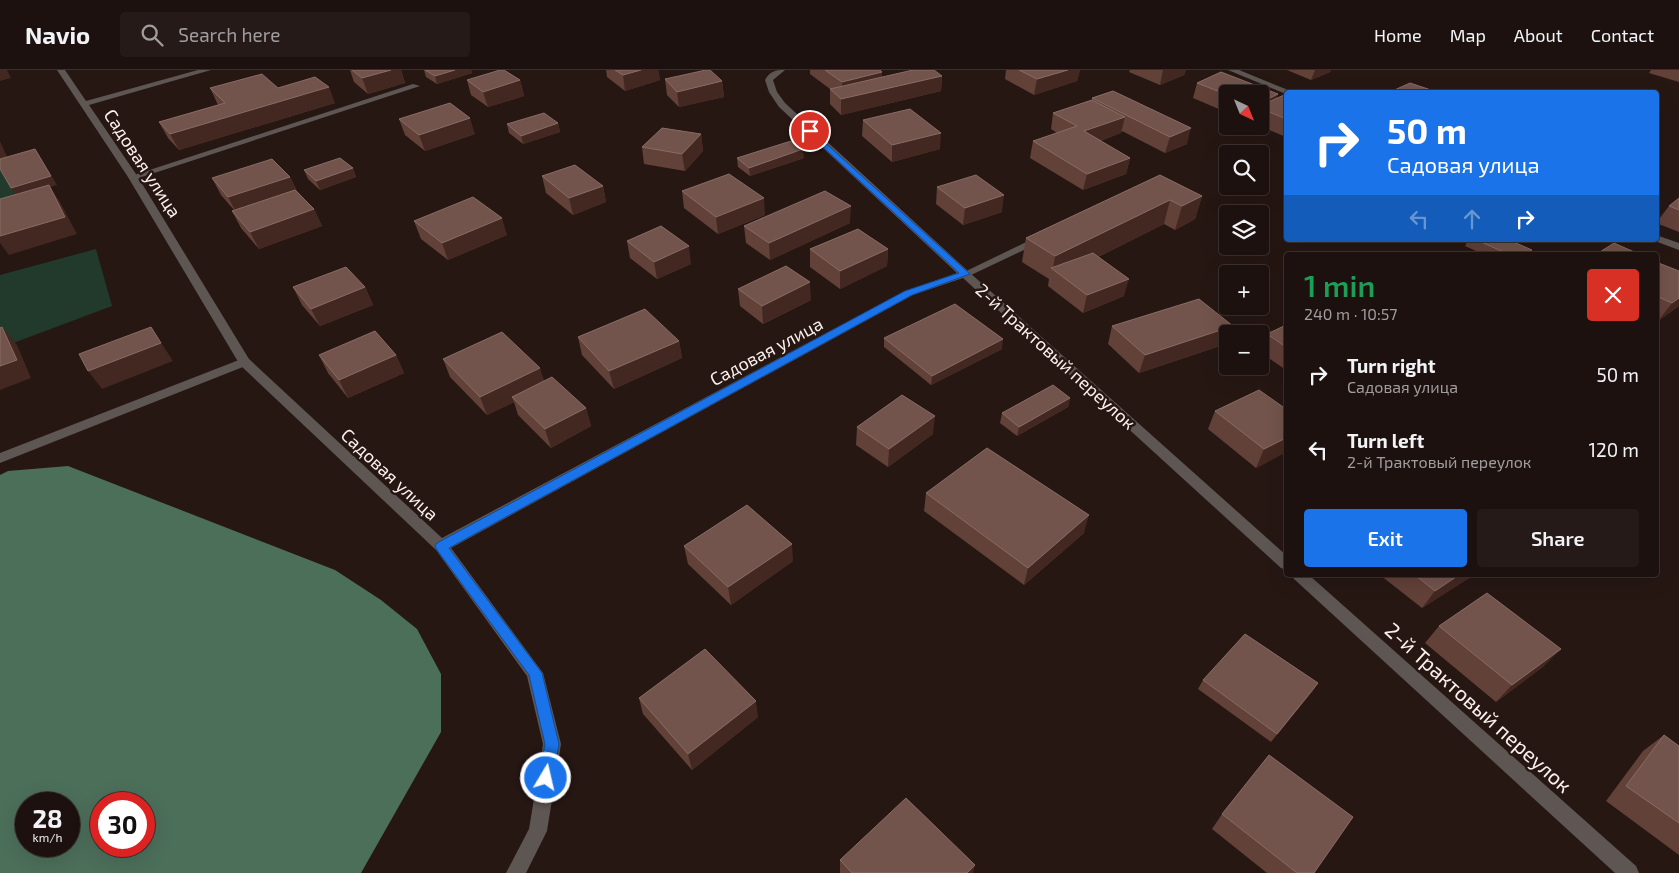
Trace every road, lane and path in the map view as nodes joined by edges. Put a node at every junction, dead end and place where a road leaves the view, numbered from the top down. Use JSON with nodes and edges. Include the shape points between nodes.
{"nodes":[{"id":1,"x":61,"y":70,"type":"edge"},
{"id":2,"x":207,"y":70,"type":"edge"},
{"id":3,"x":781,"y":70,"type":"edge"},
{"id":4,"x":1232,"y":70,"type":"edge"},
{"id":5,"x":416,"y":86,"type":"dead end"},
{"id":6,"x":1284,"y":90,"type":"edge"},
{"id":7,"x":84,"y":104,"type":"junction"},
{"id":8,"x":133,"y":177,"type":"junction"},
{"id":9,"x":1055,"y":232,"type":"edge"},
{"id":10,"x":1659,"y":239,"type":"edge"},
{"id":11,"x":1679,"y":247,"type":"edge"},
{"id":12,"x":965,"y":274,"type":"junction"},
{"id":13,"x":244,"y":362,"type":"junction"},
{"id":14,"x":0,"y":458,"type":"edge"},
{"id":15,"x":441,"y":546,"type":"junction"},
{"id":16,"x":1284,"y":562,"type":"edge"},
{"id":17,"x":1301,"y":577,"type":"edge"},
{"id":18,"x":516,"y":873,"type":"edge"},
{"id":19,"x":1629,"y":873,"type":"edge"}],
"edges":[{"from":1,"to":7,"type":"street","name":"Садовая улица"},
{"from":2,"to":7,"type":"street"},
{"from":3,"to":12,"type":"street","name":"2-й Трактовый переулок","via":[[769,80],[782,105]]},
{"from":4,"to":6,"type":"street"},
{"from":5,"to":8,"type":"street"},
{"from":7,"to":8,"type":"street","name":"Садовая улица"},
{"from":8,"to":13,"type":"street","name":"Садовая улица"},
{"from":9,"to":12,"type":"street","name":"Садовая улица"},
{"from":10,"to":11,"type":"street"},
{"from":12,"to":15,"type":"street","name":"Садовая улица","via":[[909,293]]},
{"from":12,"to":16,"type":"street","name":"2-й Трактовый переулок"},
{"from":13,"to":14,"type":"street"},
{"from":13,"to":15,"type":"street","name":"Садовая улица"},
{"from":15,"to":18,"type":"street","via":[[535,673],[552,744],[538,831]]},
{"from":17,"to":19,"type":"street","name":"2-й Трактовый переулок"}]}
